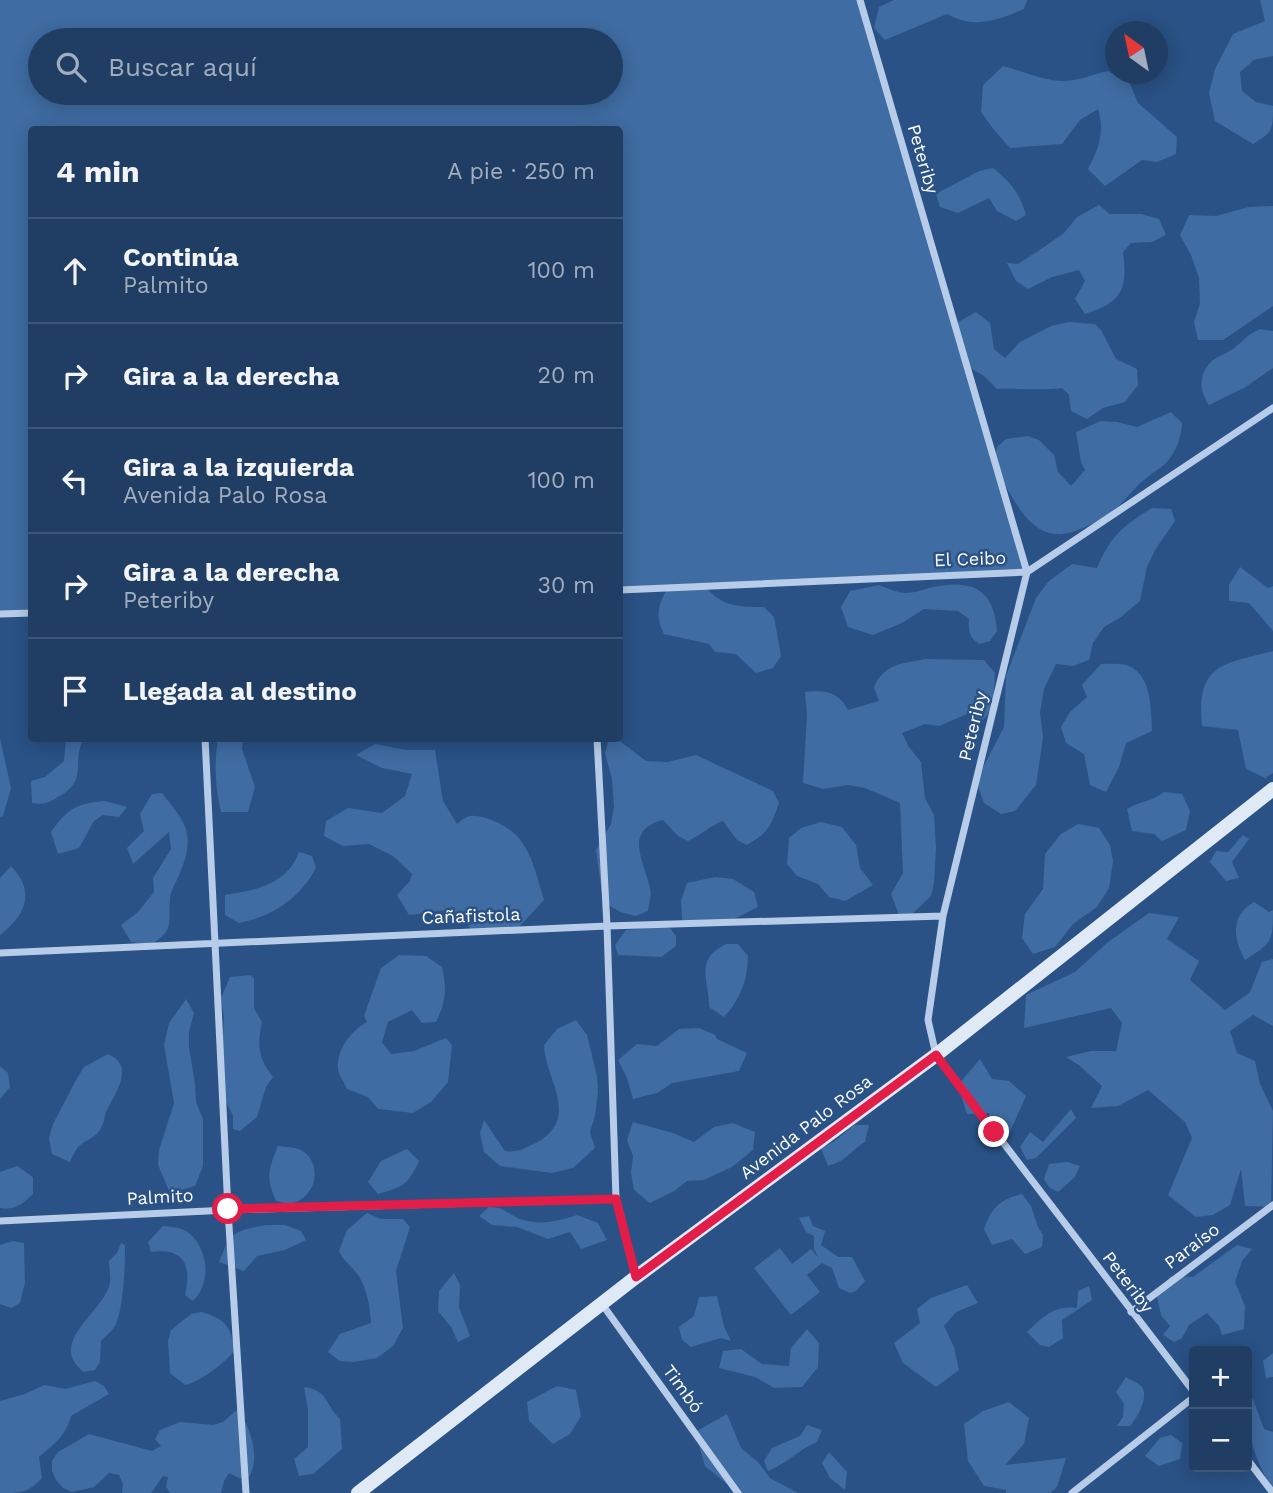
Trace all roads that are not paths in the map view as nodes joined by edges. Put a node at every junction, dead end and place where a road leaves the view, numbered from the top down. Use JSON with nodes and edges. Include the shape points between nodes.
{"nodes":[{"id":1,"x":860,"y":0,"type":"edge"},
{"id":2,"x":1273,"y":408,"type":"edge"},
{"id":3,"x":1027,"y":572,"type":"junction"},
{"id":4,"x":623,"y":590,"type":"edge"},
{"id":5,"x":28,"y":613,"type":"edge"},
{"id":6,"x":0,"y":614,"type":"edge"},
{"id":7,"x":205,"y":742,"type":"edge"},
{"id":8,"x":597,"y":742,"type":"edge"},
{"id":9,"x":1273,"y":789,"type":"edge"},
{"id":10,"x":943,"y":916,"type":"junction"},
{"id":11,"x":607,"y":926,"type":"junction"},
{"id":12,"x":215,"y":942,"type":"junction"},
{"id":13,"x":0,"y":953,"type":"edge"},
{"id":14,"x":936,"y":1055,"type":"junction"},
{"id":15,"x":616,"y":1199,"type":"junction"},
{"id":16,"x":1273,"y":1205,"type":"edge"},
{"id":17,"x":228,"y":1209,"type":"junction"},
{"id":18,"x":0,"y":1221,"type":"edge"},
{"id":19,"x":636,"y":1277,"type":"junction"},
{"id":20,"x":602,"y":1303,"type":"junction"},
{"id":21,"x":1131,"y":1312,"type":"junction"},
{"id":22,"x":1189,"y":1388,"type":"edge"},
{"id":23,"x":1189,"y":1399,"type":"edge"},
{"id":24,"x":1252,"y":1466,"type":"edge"},
{"id":25,"x":246,"y":1493,"type":"edge"},
{"id":26,"x":358,"y":1493,"type":"edge"},
{"id":27,"x":738,"y":1493,"type":"edge"},
{"id":28,"x":1072,"y":1493,"type":"edge"},
{"id":29,"x":1273,"y":1493,"type":"edge"}],
"edges":[{"from":1,"to":3,"type":"street","name":"Peteriby"},
{"from":2,"to":3,"type":"street","name":"El Ceibo"},
{"from":3,"to":4,"type":"street","name":"El Ceibo"},
{"from":3,"to":10,"type":"street","name":"Peteriby"},
{"from":5,"to":6,"type":"street"},
{"from":7,"to":12,"type":"street"},
{"from":8,"to":11,"type":"street"},
{"from":9,"to":14,"type":"main road","name":"Avenida Palo Rosa"},
{"from":10,"to":11,"type":"street","name":"Cañafistola"},
{"from":10,"to":14,"type":"street","name":"Peteriby","via":[[928,1020]]},
{"from":11,"to":12,"type":"street","name":"Cañafistola"},
{"from":11,"to":15,"type":"street"},
{"from":12,"to":13,"type":"street","name":"Cañafistola"},
{"from":12,"to":17,"type":"street"},
{"from":14,"to":19,"type":"main road","name":"Avenida Palo Rosa"},
{"from":14,"to":21,"type":"street","name":"Peteriby"},
{"from":15,"to":17,"type":"street","name":"Palmito"},
{"from":15,"to":19,"type":"street"},
{"from":16,"to":21,"type":"street","name":"Paraíso"},
{"from":17,"to":18,"type":"street","name":"Palmito"},
{"from":17,"to":25,"type":"street"},
{"from":19,"to":20,"type":"main road","name":"Avenida Palo Rosa"},
{"from":20,"to":26,"type":"main road","name":"Avenida Palo Rosa"},
{"from":20,"to":27,"type":"street","name":"Timbó"},
{"from":21,"to":22,"type":"street","name":"Peteriby"},
{"from":23,"to":28,"type":"street"},
{"from":24,"to":29,"type":"street"}]}
